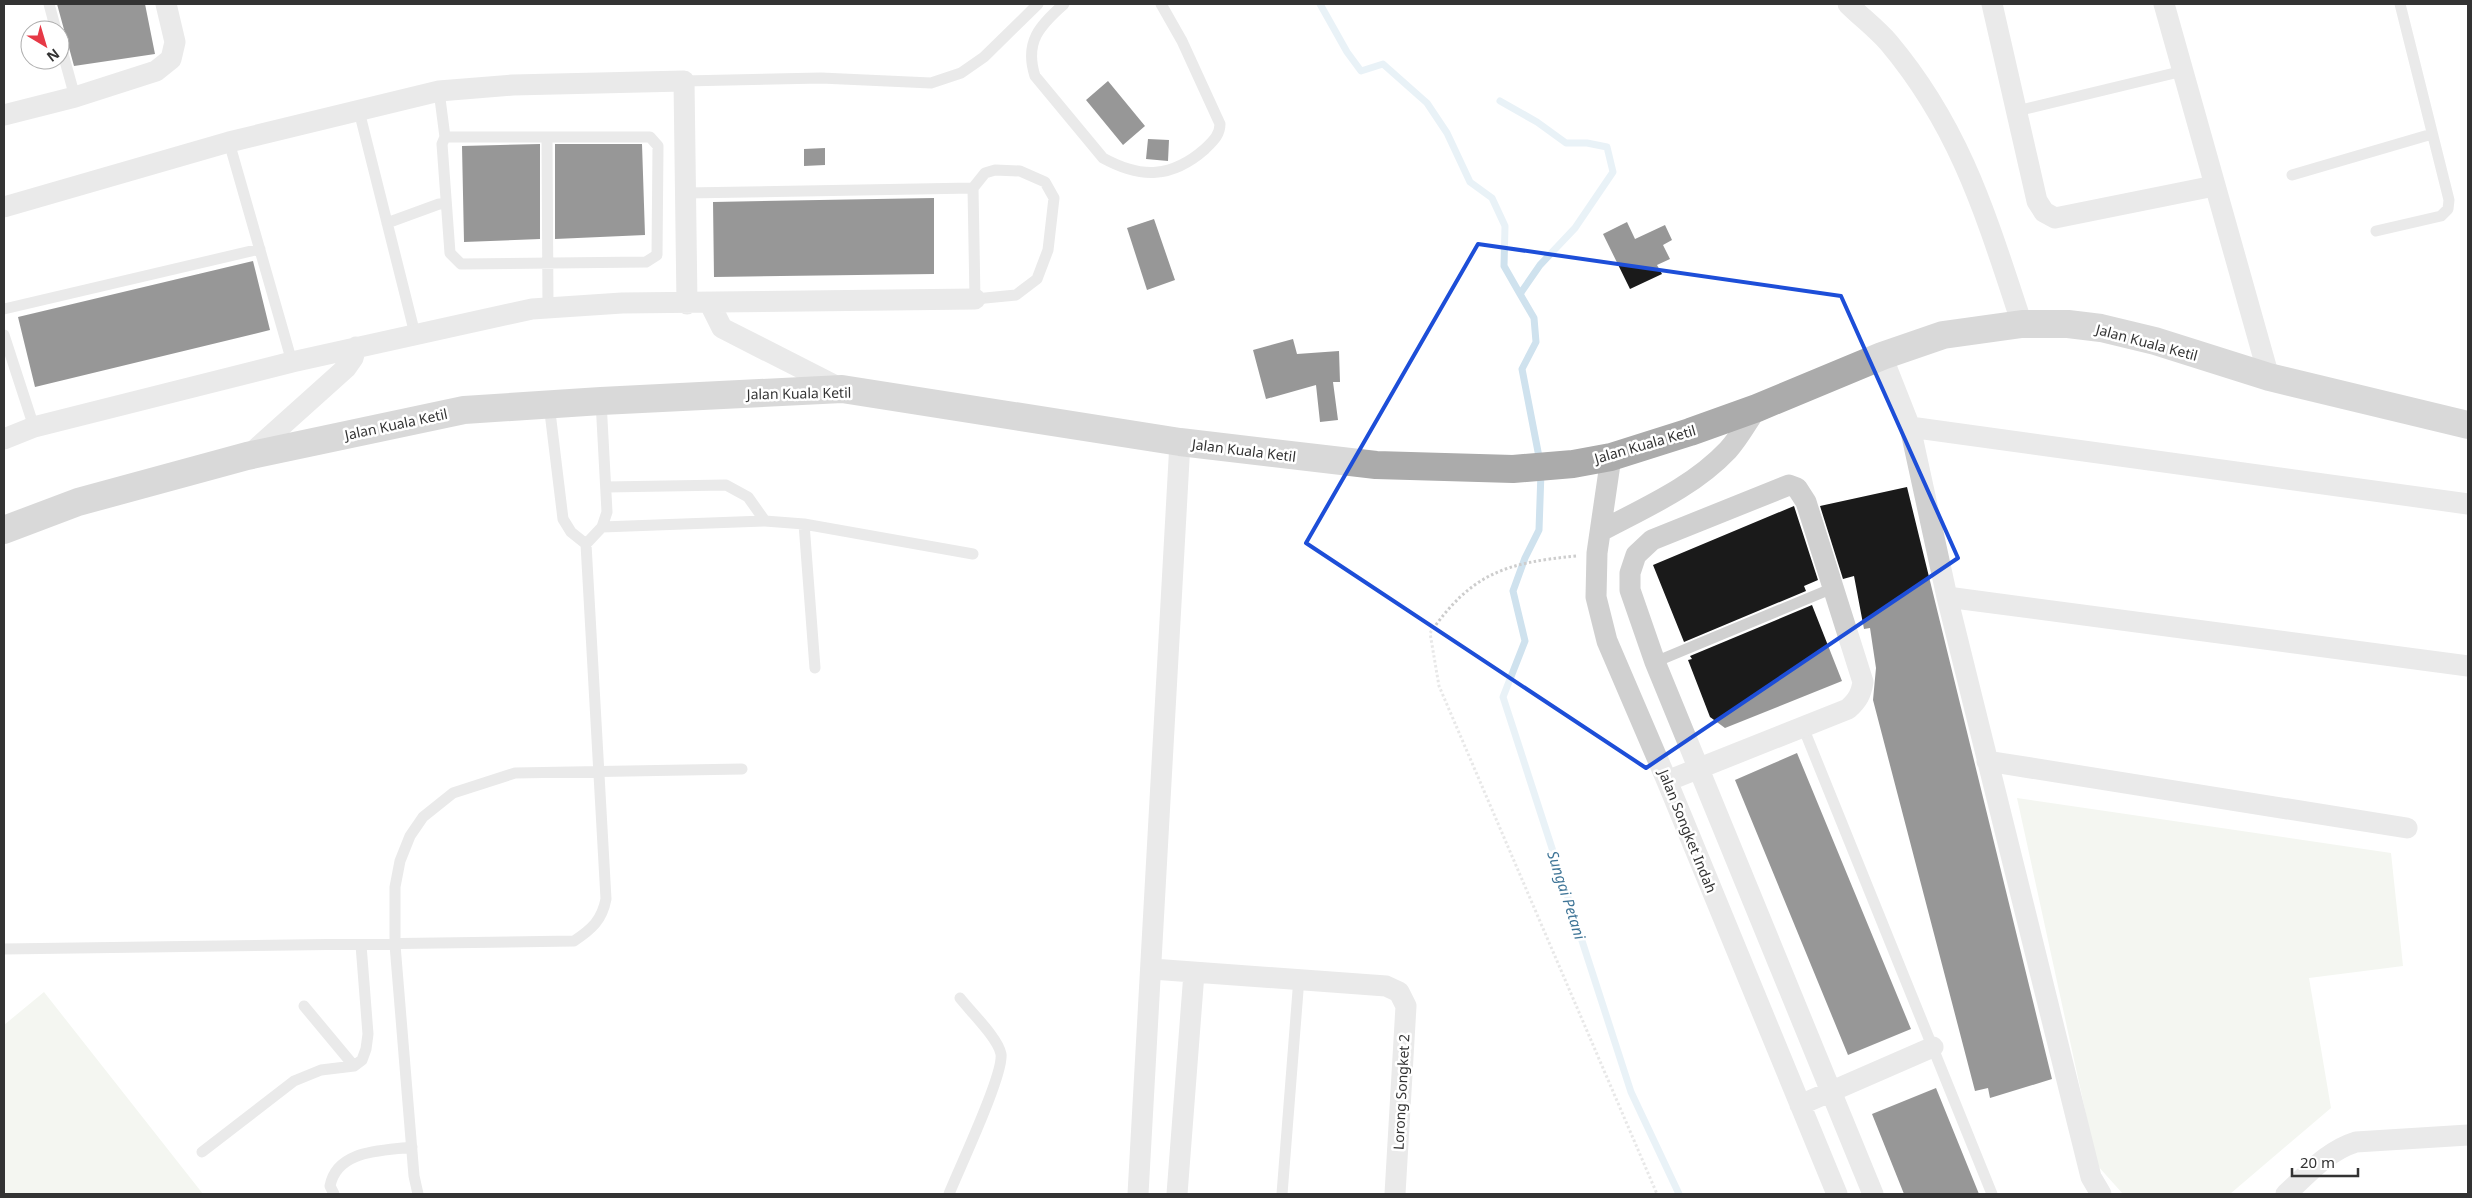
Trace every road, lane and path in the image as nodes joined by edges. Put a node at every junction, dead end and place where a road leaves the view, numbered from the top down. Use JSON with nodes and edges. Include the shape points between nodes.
{"nodes":[{"id":1,"x":49,"y":4,"type":"edge"},
{"id":2,"x":166,"y":4,"type":"edge"},
{"id":3,"x":1064,"y":4,"type":"edge"},
{"id":4,"x":1161,"y":4,"type":"edge"},
{"id":5,"x":1848,"y":4,"type":"edge"},
{"id":6,"x":1992,"y":4,"type":"edge"},
{"id":7,"x":2164,"y":4,"type":"edge"},
{"id":8,"x":2400,"y":4,"type":"edge"},
{"id":9,"x":1035,"y":7,"type":"edge"},
{"id":10,"x":53,"y":20,"type":"edge"},
{"id":11,"x":1043,"y":23,"type":"junction"},
{"id":12,"x":68,"y":70,"type":"edge"},
{"id":13,"x":2183,"y":71,"type":"junction"},
{"id":14,"x":684,"y":81,"type":"junction"},
{"id":15,"x":439,"y":92,"type":"junction"},
{"id":16,"x":75,"y":97,"type":"junction"},
{"id":17,"x":358,"y":111,"type":"junction"},
{"id":18,"x":2017,"y":111,"type":"junction"},
{"id":19,"x":4,"y":115,"type":"edge"},
{"id":20,"x":2432,"y":134,"type":"junction"},
{"id":21,"x":445,"y":137,"type":"junction"},
{"id":22,"x":547,"y":137,"type":"junction"},
{"id":23,"x":229,"y":142,"type":"junction"},
{"id":24,"x":2292,"y":175,"type":"dead end"},
{"id":25,"x":2214,"y":186,"type":"junction"},
{"id":26,"x":973,"y":188,"type":"junction"},
{"id":27,"x":686,"y":193,"type":"junction"},
{"id":28,"x":446,"y":204,"type":"junction"},
{"id":29,"x":4,"y":207,"type":"edge"},
{"id":30,"x":387,"y":223,"type":"junction"},
{"id":31,"x":2376,"y":231,"type":"dead end"},
{"id":32,"x":260,"y":249,"type":"junction"},
{"id":33,"x":548,"y":264,"type":"junction"},
{"id":34,"x":975,"y":299,"type":"junction"},
{"id":35,"x":687,"y":304,"type":"junction"},
{"id":36,"x":710,"y":304,"type":"junction"},
{"id":37,"x":548,"y":308,"type":"junction"},
{"id":38,"x":4,"y":309,"type":"edge"},
{"id":39,"x":2022,"y":324,"type":"junction"},
{"id":40,"x":415,"y":334,"type":"junction"},
{"id":41,"x":4,"y":335,"type":"edge"},
{"id":42,"x":356,"y":347,"type":"junction"},
{"id":43,"x":1882,"y":356,"type":"junction"},
{"id":44,"x":292,"y":362,"type":"junction"},
{"id":45,"x":2269,"y":377,"type":"junction"},
{"id":46,"x":842,"y":389,"type":"junction"},
{"id":47,"x":601,"y":401,"type":"junction"},
{"id":48,"x":549,"y":404,"type":"junction"},
{"id":49,"x":1757,"y":408,"type":"junction"},
{"id":50,"x":2468,"y":425,"type":"edge"},
{"id":51,"x":34,"y":427,"type":"junction"},
{"id":52,"x":1910,"y":427,"type":"junction"},
{"id":53,"x":4,"y":439,"type":"edge"},
{"id":54,"x":1180,"y":442,"type":"junction"},
{"id":55,"x":248,"y":456,"type":"junction"},
{"id":56,"x":1611,"y":457,"type":"junction"},
{"id":57,"x":606,"y":488,"type":"junction"},
{"id":58,"x":2468,"y":504,"type":"edge"},
{"id":59,"x":764,"y":521,"type":"junction"},
{"id":60,"x":804,"y":524,"type":"junction"},
{"id":61,"x":602,"y":527,"type":"junction"},
{"id":62,"x":4,"y":530,"type":"edge"},
{"id":63,"x":1601,"y":531,"type":"junction"},
{"id":64,"x":586,"y":544,"type":"junction"},
{"id":65,"x":973,"y":554,"type":"dead end"},
{"id":66,"x":1597,"y":554,"type":"junction"},
{"id":67,"x":1833,"y":588,"type":"junction"},
{"id":68,"x":1947,"y":597,"type":"junction"},
{"id":69,"x":1655,"y":662,"type":"junction"},
{"id":70,"x":2468,"y":666,"type":"edge"},
{"id":71,"x":815,"y":668,"type":"dead end"},
{"id":72,"x":1803,"y":727,"type":"junction"},
{"id":73,"x":1987,"y":761,"type":"junction"},
{"id":74,"x":1699,"y":768,"type":"junction"},
{"id":75,"x":742,"y":769,"type":"dead end"},
{"id":76,"x":600,"y":770,"type":"junction"},
{"id":77,"x":1667,"y":781,"type":"junction"},
{"id":78,"x":2407,"y":828,"type":"dead end"},
{"id":79,"x":361,"y":945,"type":"junction"},
{"id":80,"x":395,"y":945,"type":"junction"},
{"id":81,"x":4,"y":949,"type":"edge"},
{"id":82,"x":1152,"y":969,"type":"junction"},
{"id":83,"x":1194,"y":973,"type":"junction"},
{"id":84,"x":1299,"y":978,"type":"junction"},
{"id":85,"x":960,"y":998,"type":"dead end"},
{"id":86,"x":304,"y":1006,"type":"dead end"},
{"id":87,"x":1933,"y":1047,"type":"junction"},
{"id":88,"x":354,"y":1066,"type":"junction"},
{"id":89,"x":1831,"y":1091,"type":"junction"},
{"id":90,"x":1800,"y":1105,"type":"junction"},
{"id":91,"x":2468,"y":1135,"type":"edge"},
{"id":92,"x":412,"y":1148,"type":"junction"},
{"id":93,"x":202,"y":1152,"type":"dead end"},
{"id":94,"x":334,"y":1194,"type":"edge"},
{"id":95,"x":418,"y":1194,"type":"edge"},
{"id":96,"x":949,"y":1194,"type":"edge"},
{"id":97,"x":1138,"y":1194,"type":"edge"},
{"id":98,"x":1177,"y":1194,"type":"edge"},
{"id":99,"x":1282,"y":1194,"type":"edge"},
{"id":100,"x":1395,"y":1194,"type":"edge"},
{"id":101,"x":1657,"y":1194,"type":"edge"},
{"id":102,"x":1837,"y":1194,"type":"edge"},
{"id":103,"x":1873,"y":1194,"type":"edge"},
{"id":104,"x":1992,"y":1194,"type":"edge"},
{"id":105,"x":2101,"y":1194,"type":"edge"},
{"id":106,"x":2286,"y":1194,"type":"edge"}],
"edges":[{"from":1,"to":10,"type":"lane"},
{"from":2,"to":16,"type":"street","via":[[175,42],[172,59],[156,70]]},
{"from":3,"to":11,"type":"lane"},
{"from":4,"to":11,"type":"lane","via":[[1179,34],[1220,124],[1214,140],[1191,161],[1173,170],[1154,173],[1130,170],[1103,158],[1035,76],[1030,62],[1035,35]]},
{"from":5,"to":39,"type":"street","via":[[1888,42],[1924,89],[1950,132],[1982,204]]},
{"from":6,"to":18,"type":"street"},
{"from":7,"to":13,"type":"street"},
{"from":8,"to":20,"type":"lane"},
{"from":9,"to":11,"type":"lane"},
{"from":9,"to":14,"type":"lane","via":[[984,57],[961,73],[932,83],[821,78]]},
{"from":12,"to":16,"type":"lane"},
{"from":13,"to":18,"type":"lane"},
{"from":13,"to":25,"type":"street"},
{"from":14,"to":15,"type":"street","via":[[513,85]]},
{"from":14,"to":27,"type":"street"},
{"from":15,"to":17,"type":"street"},
{"from":15,"to":21,"type":"lane"},
{"from":16,"to":19,"type":"street"},
{"from":17,"to":23,"type":"street"},
{"from":17,"to":30,"type":"lane"},
{"from":18,"to":25,"type":"street","via":[[2037,201],[2044,212],[2055,218]]},
{"from":20,"to":24,"type":"lane"},
{"from":20,"to":31,"type":"lane","via":[[2449,200],[2448,209],[2441,216]]},
{"from":21,"to":22,"type":"lane"},
{"from":21,"to":28,"type":"lane","via":[[442,144]]},
{"from":22,"to":33,"type":"lane"},
{"from":22,"to":33,"type":"lane","via":[[650,137],[658,146],[657,255],[646,262]]},
{"from":23,"to":29,"type":"street"},
{"from":23,"to":32,"type":"lane"},
{"from":25,"to":45,"type":"street"},
{"from":26,"to":27,"type":"lane"},
{"from":26,"to":34,"type":"lane"},
{"from":26,"to":34,"type":"lane","via":[[985,172],[1020,171],[1045,182],[1054,198],[1048,250],[1037,279],[1016,295]]},
{"from":27,"to":35,"type":"street"},
{"from":28,"to":30,"type":"lane"},
{"from":28,"to":33,"type":"lane","via":[[450,253],[461,264]]},
{"from":30,"to":40,"type":"lane"},
{"from":32,"to":38,"type":"lane"},
{"from":32,"to":44,"type":"lane"},
{"from":33,"to":37,"type":"lane"},
{"from":34,"to":36,"type":"street"},
{"from":35,"to":36,"type":"street"},
{"from":35,"to":37,"type":"street","via":[[622,303]]},
{"from":36,"to":46,"type":"street","via":[[722,328]]},
{"from":37,"to":40,"type":"street"},
{"from":39,"to":43,"type":"main road","name":"Jalan Kuala Ketil","via":[[1943,335]]},
{"from":39,"to":45,"type":"main road","name":"Jalan Kuala Ketil","via":[[2101,328],[2155,341]]},
{"from":40,"to":42,"type":"street"},
{"from":41,"to":51,"type":"lane"},
{"from":42,"to":44,"type":"street"},
{"from":42,"to":55,"type":"street","via":[[346,368]]},
{"from":43,"to":49,"type":"main road","name":"Jalan Kuala Ketil"},
{"from":43,"to":52,"type":"street"},
{"from":44,"to":51,"type":"street"},
{"from":45,"to":50,"type":"main road","name":"Jalan Kuala Ketil"},
{"from":46,"to":47,"type":"main road","name":"Jalan Kuala Ketil"},
{"from":46,"to":54,"type":"main road","name":"Jalan Kuala Ketil"},
{"from":47,"to":48,"type":"main road","name":"Jalan Kuala Ketil"},
{"from":47,"to":57,"type":"lane"},
{"from":48,"to":55,"type":"main road","name":"Jalan Kuala Ketil","via":[[464,410]]},
{"from":48,"to":64,"type":"lane","via":[[563,519],[571,532]]},
{"from":49,"to":56,"type":"main road","name":"Jalan Kuala Ketil"},
{"from":49,"to":63,"type":"street","via":[[1730,448],[1702,474]]},
{"from":51,"to":53,"type":"street"},
{"from":52,"to":58,"type":"street"},
{"from":52,"to":68,"type":"street"},
{"from":54,"to":56,"type":"main road","name":"Jalan Kuala Ketil","via":[[1376,465],[1513,469]]},
{"from":54,"to":82,"type":"street"},
{"from":55,"to":62,"type":"main road","name":"Jalan Kuala Ketil","via":[[78,502]]},
{"from":56,"to":63,"type":"street","name":"Jalan Songket Indah"},
{"from":57,"to":59,"type":"lane","via":[[726,485],[748,497]]},
{"from":57,"to":61,"type":"lane","via":[[607,512]]},
{"from":59,"to":60,"type":"lane"},
{"from":59,"to":61,"type":"lane"},
{"from":60,"to":65,"type":"lane"},
{"from":60,"to":71,"type":"lane"},
{"from":61,"to":64,"type":"lane"},
{"from":63,"to":66,"type":"street","name":"Jalan Songket Indah"},
{"from":64,"to":76,"type":"lane"},
{"from":66,"to":77,"type":"street","name":"Jalan Songket Indah","via":[[1596,598],[1607,641]]},
{"from":66,"to":101,"type":"path","via":[[1512,565],[1474,584],[1448,608],[1430,633],[1439,686]]},
{"from":67,"to":69,"type":"lane"},
{"from":67,"to":69,"type":"street","via":[[1806,502],[1797,488],[1789,485],[1652,540],[1636,555],[1630,573],[1630,590]]},
{"from":67,"to":72,"type":"street","via":[[1863,682],[1861,694],[1848,709]]},
{"from":68,"to":70,"type":"street"},
{"from":68,"to":73,"type":"street"},
{"from":69,"to":74,"type":"street"},
{"from":72,"to":74,"type":"street"},
{"from":72,"to":87,"type":"lane"},
{"from":73,"to":78,"type":"street"},
{"from":73,"to":105,"type":"street","via":[[2091,1176]]},
{"from":74,"to":77,"type":"street"},
{"from":74,"to":89,"type":"street"},
{"from":75,"to":76,"type":"lane"},
{"from":76,"to":80,"type":"lane","via":[[515,773],[453,793],[422,817],[400,861]]},
{"from":76,"to":80,"type":"lane","via":[[606,899],[603,914],[592,930],[574,941]]},
{"from":77,"to":90,"type":"street","name":"Jalan Songket Indah"},
{"from":79,"to":80,"type":"lane"},
{"from":79,"to":81,"type":"lane"},
{"from":79,"to":88,"type":"lane","via":[[368,1034],[362,1060]]},
{"from":80,"to":92,"type":"lane"},
{"from":82,"to":83,"type":"street"},
{"from":82,"to":97,"type":"street"},
{"from":83,"to":84,"type":"street"},
{"from":83,"to":98,"type":"street"},
{"from":84,"to":99,"type":"lane"},
{"from":84,"to":100,"type":"street","name":"Lorong Songket 2","via":[[1386,986],[1399,992],[1406,1006]]},
{"from":85,"to":96,"type":"lane","via":[[1001,1054],[992,1091]]},
{"from":86,"to":88,"type":"lane"},
{"from":87,"to":89,"type":"street"},
{"from":87,"to":104,"type":"lane"},
{"from":88,"to":93,"type":"lane","via":[[321,1070],[294,1081]]},
{"from":89,"to":90,"type":"street"},
{"from":89,"to":103,"type":"street"},
{"from":90,"to":102,"type":"street","name":"Jalan Songket Indah"},
{"from":91,"to":106,"type":"street","via":[[2356,1142],[2325,1158]]},
{"from":92,"to":94,"type":"lane","via":[[352,1157],[332,1175],[330,1186]]},
{"from":92,"to":95,"type":"lane"}]}
